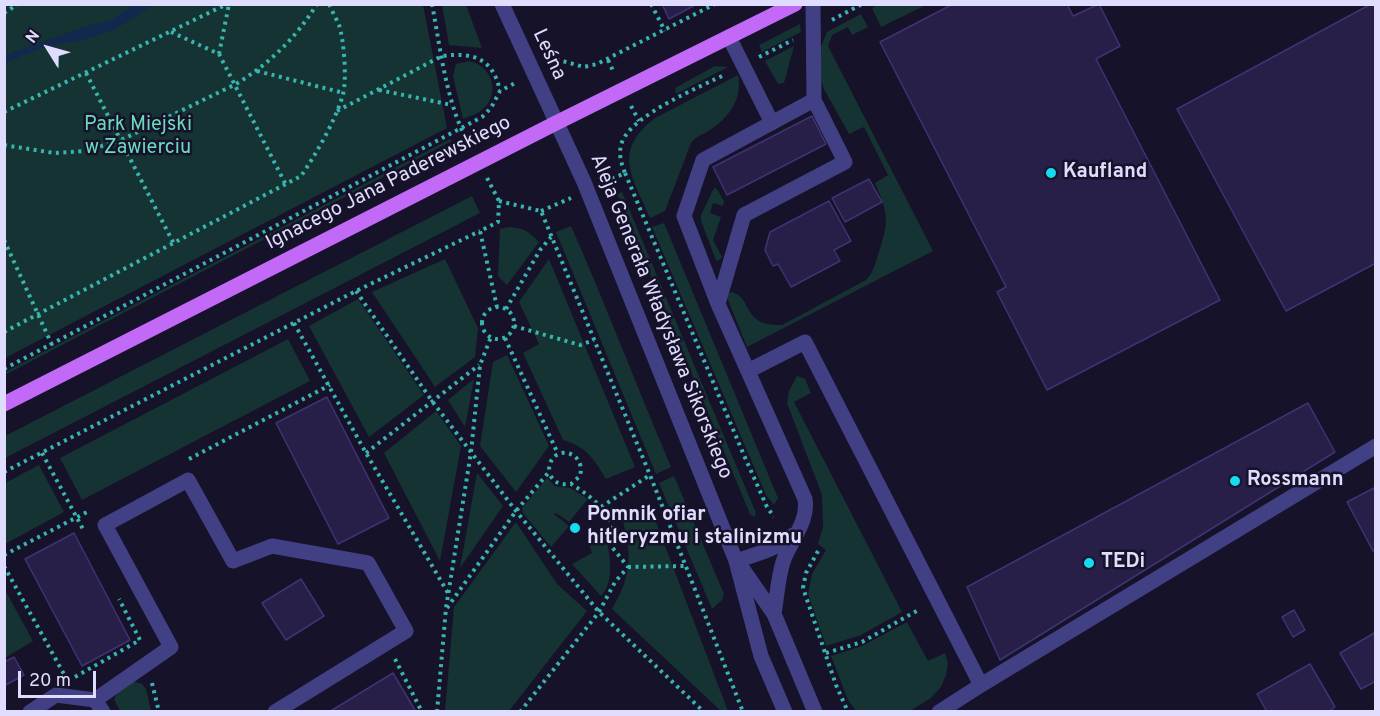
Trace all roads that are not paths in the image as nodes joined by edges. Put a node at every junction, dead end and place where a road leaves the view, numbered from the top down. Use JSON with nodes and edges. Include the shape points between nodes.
{"nodes":[{"id":1,"x":502,"y":4,"type":"edge"},
{"id":2,"x":795,"y":4,"type":"edge"},
{"id":3,"x":813,"y":4,"type":"edge"},
{"id":4,"x":729,"y":37,"type":"junction"},
{"id":5,"x":814,"y":100,"type":"junction"},
{"id":6,"x":556,"y":123,"type":"junction"},
{"id":7,"x":772,"y":123,"type":"junction"},
{"id":8,"x":718,"y":304,"type":"junction"},
{"id":9,"x":748,"y":371,"type":"junction"},
{"id":10,"x":4,"y":404,"type":"edge"},
{"id":11,"x":1376,"y":446,"type":"edge"},
{"id":12,"x":795,"y":534,"type":"junction"},
{"id":13,"x":736,"y":561,"type":"junction"},
{"id":14,"x":774,"y":614,"type":"junction"},
{"id":15,"x":981,"y":685,"type":"junction"},
{"id":16,"x":99,"y":706,"type":"edge"},
{"id":17,"x":30,"y":711,"type":"edge"},
{"id":18,"x":276,"y":711,"type":"edge"},
{"id":19,"x":785,"y":711,"type":"edge"},
{"id":20,"x":815,"y":711,"type":"edge"},
{"id":21,"x":939,"y":711,"type":"edge"}],
"edges":[{"from":1,"to":6,"type":"street","name":"Leśna"},
{"from":2,"to":4,"type":"main road","name":"Ignacego Jana Paderewskiego"},
{"from":3,"to":5,"type":"street"},
{"from":4,"to":6,"type":"main road","name":"Ignacego Jana Paderewskiego"},
{"from":4,"to":7,"type":"street"},
{"from":5,"to":7,"type":"street"},
{"from":5,"to":8,"type":"street","via":[[845,162],[744,215]]},
{"from":6,"to":10,"type":"main road","name":"Ignacego Jana Paderewskiego"},
{"from":6,"to":13,"type":"street","name":"Aleja Generała Władysława Sikorskiego","via":[[587,190]]},
{"from":7,"to":8,"type":"street","via":[[703,160],[684,216]]},
{"from":8,"to":9,"type":"street"},
{"from":9,"to":12,"type":"street","via":[[804,500],[805,517]]},
{"from":9,"to":15,"type":"street","via":[[805,342]]},
{"from":11,"to":15,"type":"street"},
{"from":12,"to":13,"type":"street","via":[[771,549]]},
{"from":12,"to":14,"type":"street","via":[[783,562]]},
{"from":13,"to":14,"type":"street","name":"Aleja Generała Władysława Sikorskiego"},
{"from":13,"to":19,"type":"street","name":"Aleja Generała Władysława Sikorskiego","via":[[761,656]]},
{"from":14,"to":20,"type":"street","name":"Aleja Generała Władysława Sikorskiego"},
{"from":15,"to":21,"type":"street"},
{"from":16,"to":17,"type":"street","via":[[56,695]]},
{"from":16,"to":18,"type":"street","via":[[171,646],[105,525],[188,480],[233,561],[272,546],[368,563],[406,631]]}]}
